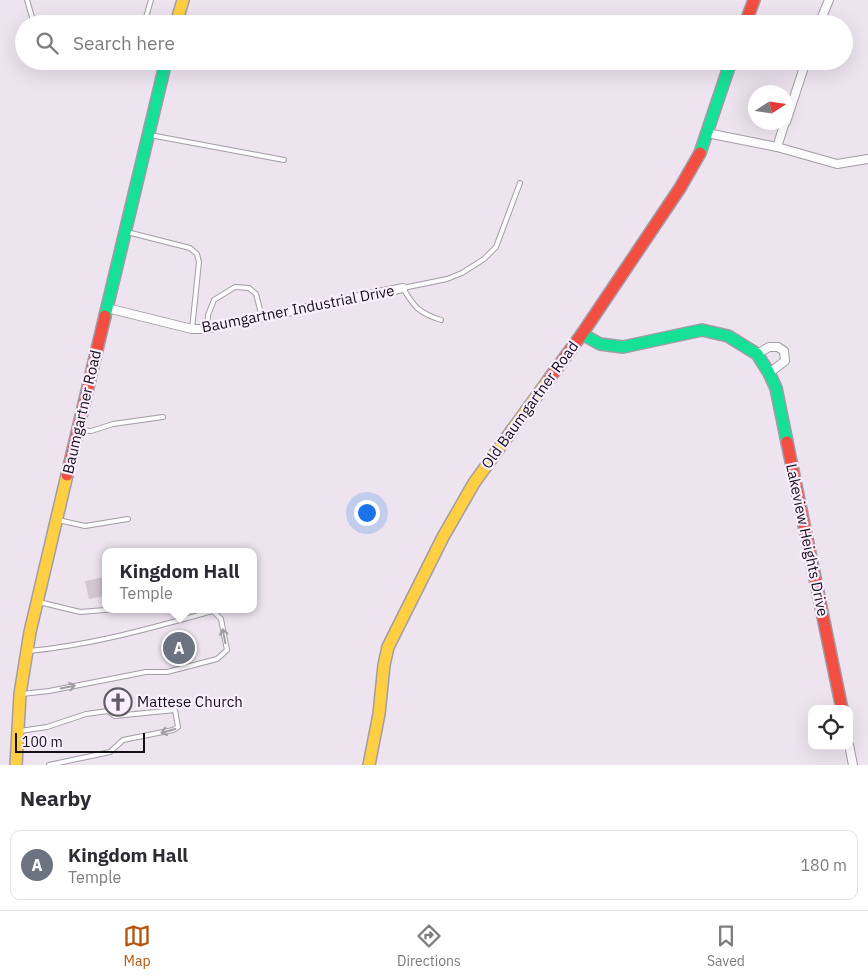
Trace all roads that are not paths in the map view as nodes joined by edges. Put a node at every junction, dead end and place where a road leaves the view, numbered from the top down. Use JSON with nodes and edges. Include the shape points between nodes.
{"nodes":[{"id":1,"x":27,"y":0,"type":"edge"},
{"id":2,"x":151,"y":0,"type":"edge"},
{"id":3,"x":183,"y":0,"type":"edge"},
{"id":4,"x":754,"y":0,"type":"edge"},
{"id":5,"x":829,"y":0,"type":"edge"},
{"id":6,"x":31,"y":15,"type":"edge"},
{"id":7,"x":147,"y":15,"type":"edge"},
{"id":8,"x":179,"y":15,"type":"edge"},
{"id":9,"x":748,"y":15,"type":"edge"},
{"id":10,"x":823,"y":15,"type":"edge"},
{"id":11,"x":164,"y":70,"type":"edge"},
{"id":12,"x":729,"y":70,"type":"edge"},
{"id":13,"x":803,"y":70,"type":"edge"},
{"id":14,"x":793,"y":101,"type":"edge"},
{"id":15,"x":783,"y":130,"type":"edge"},
{"id":16,"x":707,"y":134,"type":"junction"},
{"id":17,"x":148,"y":135,"type":"junction"},
{"id":18,"x":777,"y":147,"type":"junction"},
{"id":19,"x":868,"y":159,"type":"edge"},
{"id":20,"x":284,"y":160,"type":"dead end"},
{"id":21,"x":520,"y":183,"type":"dead end"},
{"id":22,"x":125,"y":231,"type":"junction"},
{"id":23,"x":403,"y":288,"type":"junction"},
{"id":24,"x":107,"y":308,"type":"junction"},
{"id":25,"x":262,"y":317,"type":"junction"},
{"id":26,"x":440,"y":320,"type":"dead end"},
{"id":27,"x":192,"y":329,"type":"junction"},
{"id":28,"x":207,"y":329,"type":"junction"},
{"id":29,"x":582,"y":334,"type":"junction"},
{"id":30,"x":757,"y":354,"type":"junction"},
{"id":31,"x":769,"y":373,"type":"junction"},
{"id":32,"x":163,"y":418,"type":"dead end"},
{"id":33,"x":78,"y":430,"type":"junction"},
{"id":34,"x":128,"y":519,"type":"dead end"},
{"id":35,"x":56,"y":520,"type":"junction"},
{"id":36,"x":36,"y":602,"type":"junction"},
{"id":37,"x":102,"y":610,"type":"edge"},
{"id":38,"x":206,"y":613,"type":"edge"},
{"id":39,"x":215,"y":613,"type":"edge"},
{"id":40,"x":26,"y":652,"type":"junction"},
{"id":41,"x":20,"y":694,"type":"junction"},
{"id":42,"x":841,"y":705,"type":"edge"},
{"id":43,"x":17,"y":731,"type":"junction"},
{"id":44,"x":850,"y":750,"type":"edge"},
{"id":45,"x":16,"y":765,"type":"edge"},
{"id":46,"x":49,"y":765,"type":"edge"},
{"id":47,"x":370,"y":765,"type":"edge"},
{"id":48,"x":854,"y":765,"type":"edge"}],
"edges":[{"from":1,"to":6,"type":"lane"},
{"from":2,"to":7,"type":"lane"},
{"from":3,"to":8,"type":"street"},
{"from":4,"to":9,"type":"street"},
{"from":5,"to":10,"type":"street"},
{"from":11,"to":17,"type":"street","name":"Baumgartner Road"},
{"from":12,"to":16,"type":"street","name":"Old Baumgartner Road"},
{"from":13,"to":14,"type":"street"},
{"from":15,"to":18,"type":"street"},
{"from":16,"to":18,"type":"street"},
{"from":16,"to":29,"type":"street","name":"Old Baumgartner Road","via":[[699,156],[680,188]]},
{"from":17,"to":20,"type":"lane"},
{"from":17,"to":22,"type":"street","name":"Baumgartner Road"},
{"from":18,"to":19,"type":"street","via":[[837,164]]},
{"from":21,"to":23,"type":"lane","via":[[496,247],[484,258],[447,279]]},
{"from":22,"to":24,"type":"street","name":"Baumgartner Road"},
{"from":22,"to":27,"type":"lane","via":[[190,248],[197,254],[199,262]]},
{"from":23,"to":25,"type":"street","name":"Baumgartner Industrial Drive"},
{"from":23,"to":26,"type":"lane","via":[[413,305],[424,315]]},
{"from":24,"to":27,"type":"street","name":"Baumgartner Industrial Drive"},
{"from":24,"to":33,"type":"street","name":"Baumgartner Road"},
{"from":25,"to":28,"type":"street","name":"Baumgartner Industrial Drive"},
{"from":25,"to":28,"type":"lane","via":[[256,294],[248,288],[234,287],[214,300]]},
{"from":27,"to":28,"type":"street","name":"Baumgartner Industrial Drive"},
{"from":29,"to":30,"type":"street","name":"Lakeview Heights Drive","via":[[600,344],[623,347],[702,330],[728,336]]},
{"from":29,"to":47,"type":"street","name":"Old Baumgartner Road","via":[[474,483],[406,609],[384,663]]},
{"from":30,"to":31,"type":"street","name":"Lakeview Heights Drive"},
{"from":30,"to":31,"type":"street","via":[[769,347],[784,351],[784,361]]},
{"from":31,"to":42,"type":"street","name":"Lakeview Heights Drive","via":[[776,388]]},
{"from":32,"to":33,"type":"lane","via":[[114,424],[92,431]]},
{"from":33,"to":35,"type":"street","name":"Baumgartner Road"},
{"from":34,"to":35,"type":"lane","via":[[85,526]]},
{"from":35,"to":36,"type":"street","name":"Baumgartner Road"},
{"from":36,"to":37,"type":"lane","via":[[80,612]]},
{"from":36,"to":40,"type":"street","name":"Baumgartner Road"},
{"from":38,"to":40,"type":"lane","one_way":true,"via":[[138,632]]},
{"from":41,"to":39,"type":"lane","one_way":true,"via":[[146,672],[167,672],[217,660],[227,650],[221,619]]},
{"from":40,"to":41,"type":"street","name":"Baumgartner Road"},
{"from":41,"to":43,"type":"street","name":"Baumgartner Road"},
{"from":43,"to":45,"type":"street","name":"Baumgartner Road"},
{"from":43,"to":46,"type":"lane","one_way":true,"via":[[48,727],[108,710],[115,716],[175,710],[178,727],[173,730],[123,740],[110,752]]},
{"from":44,"to":48,"type":"street"}]}
